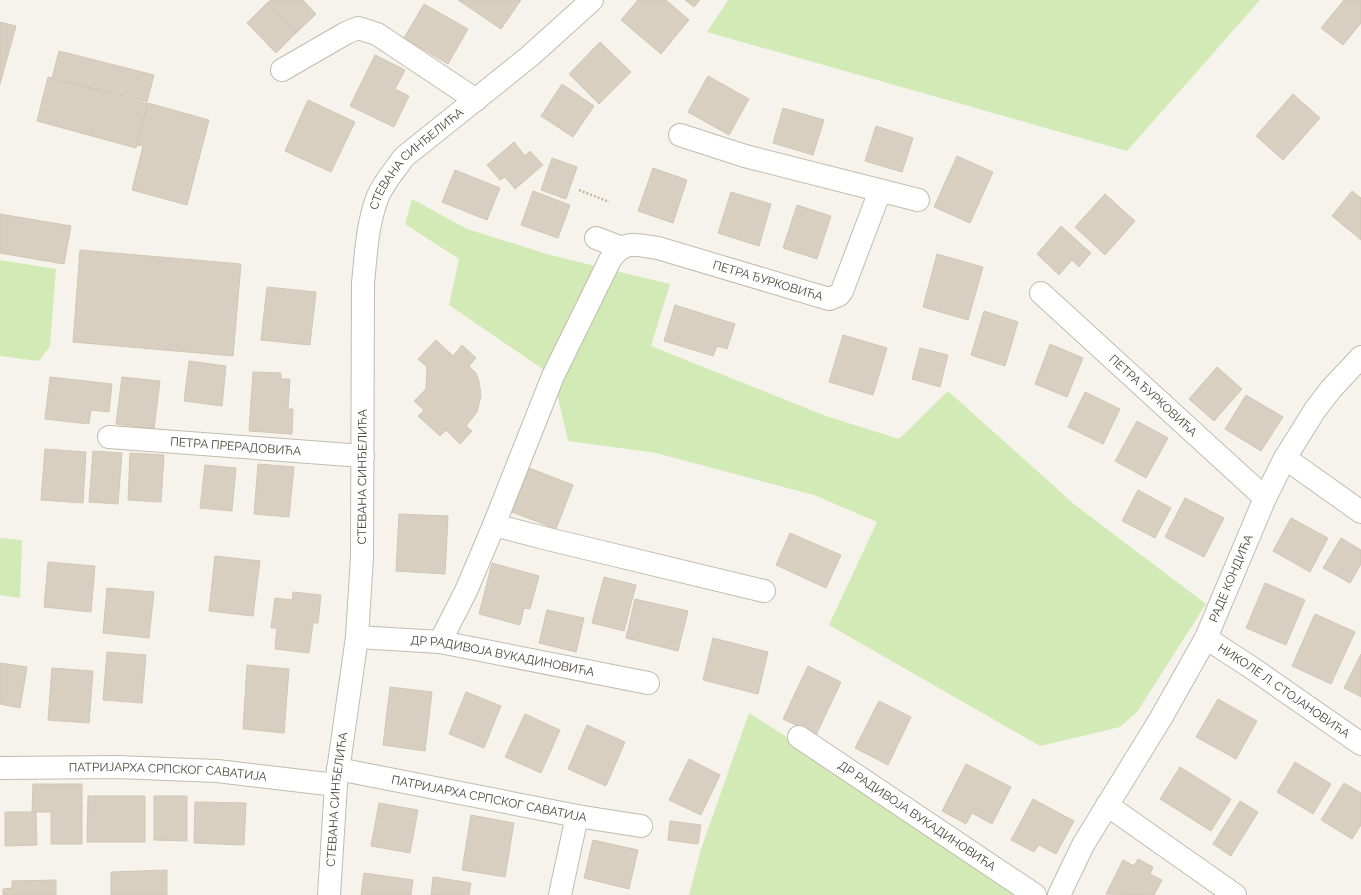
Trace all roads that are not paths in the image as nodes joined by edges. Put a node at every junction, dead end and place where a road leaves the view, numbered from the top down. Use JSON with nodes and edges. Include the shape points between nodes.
{"nodes":[{"id":1,"x":592,"y":0,"type":"edge"},
{"id":2,"x":282,"y":70,"type":"dead end"},
{"id":3,"x":476,"y":100,"type":"junction"},
{"id":4,"x":680,"y":135,"type":"dead end"},
{"id":5,"x":880,"y":191,"type":"junction"},
{"id":6,"x":918,"y":200,"type":"dead end"},
{"id":7,"x":596,"y":238,"type":"dead end"},
{"id":8,"x":622,"y":248,"type":"junction"},
{"id":9,"x":1041,"y":293,"type":"dead end"},
{"id":10,"x":1361,"y":357,"type":"edge"},
{"id":11,"x":109,"y":437,"type":"dead end"},
{"id":12,"x":362,"y":456,"type":"junction"},
{"id":13,"x":1285,"y":458,"type":"junction"},
{"id":14,"x":1265,"y":498,"type":"junction"},
{"id":15,"x":1361,"y":512,"type":"edge"},
{"id":16,"x":494,"y":525,"type":"junction"},
{"id":17,"x":764,"y":591,"type":"dead end"},
{"id":18,"x":357,"y":638,"type":"junction"},
{"id":19,"x":1206,"y":638,"type":"junction"},
{"id":20,"x":440,"y":642,"type":"junction"},
{"id":21,"x":648,"y":682,"type":"dead end"},
{"id":22,"x":799,"y":737,"type":"dead end"},
{"id":23,"x":1361,"y":744,"type":"edge"},
{"id":24,"x":0,"y":768,"type":"edge"},
{"id":25,"x":337,"y":777,"type":"junction"},
{"id":26,"x":1107,"y":805,"type":"junction"},
{"id":27,"x":577,"y":816,"type":"junction"},
{"id":28,"x":641,"y":826,"type":"dead end"},
{"id":29,"x":329,"y":895,"type":"edge"},
{"id":30,"x":560,"y":895,"type":"edge"},
{"id":31,"x":1035,"y":895,"type":"edge"},
{"id":32,"x":1059,"y":895,"type":"edge"},
{"id":33,"x":1235,"y":895,"type":"edge"}],
"edges":[{"from":1,"to":3,"type":"street","name":"СТЕВАНА СИНЂЕЛИЋА"},
{"from":2,"to":3,"type":"street","name":"СТЕВАНА СИНЂЕЛИЋА","via":[[358,28],[377,34]]},
{"from":3,"to":12,"type":"street","name":"СТЕВАНА СИНЂЕЛИЋА","via":[[404,158],[378,195],[372,214],[363,282]]},
{"from":4,"to":5,"type":"street","via":[[745,156]]},
{"from":5,"to":6,"type":"street"},
{"from":5,"to":8,"type":"street","name":"ПЕТРА ЂУРКОВИЋА","via":[[842,291],[830,299],[658,248],[632,244]]},
{"from":7,"to":8,"type":"street"},
{"from":8,"to":16,"type":"street","via":[[615,252],[610,260],[553,376]]},
{"from":9,"to":14,"type":"street","name":"ПЕТРА ЂУРКОВИЋА"},
{"from":10,"to":13,"type":"street","name":"РАДЕ КОНДИЋА","via":[[1315,410]]},
{"from":11,"to":12,"type":"street","name":"ПЕТРА ПРЕРАДОВИЋА"},
{"from":12,"to":18,"type":"street","name":"СТЕВАНА СИНЂЕЛИЋА","via":[[362,557]]},
{"from":13,"to":14,"type":"street","name":"РАДЕ КОНДИЋА"},
{"from":13,"to":15,"type":"street"},
{"from":14,"to":19,"type":"street","name":"РАДЕ КОНДИЋА"},
{"from":16,"to":17,"type":"street"},
{"from":16,"to":20,"type":"street","via":[[466,591]]},
{"from":18,"to":20,"type":"street","name":"ДР РАДИВОЈА ВУКАДИНОВИЋА"},
{"from":18,"to":25,"type":"street","name":"СТЕВАНА СИНЂЕЛИЋА"},
{"from":19,"to":23,"type":"street","name":"НИКОЛЕ Л. СТОЈАНОВИЋА"},
{"from":19,"to":26,"type":"street","name":"РАДЕ КОНДИЋА","via":[[1161,718]]},
{"from":20,"to":21,"type":"street","name":"ДР РАДИВОЈА ВУКАДИНОВИЋА"},
{"from":22,"to":31,"type":"street","name":"ДР РАДИВОЈА ВУКАДИНОВИЋА"},
{"from":24,"to":25,"type":"street","name":"ПАТРИЈАРХА СРПСКОГ САВАТИЈА","via":[[117,767]]},
{"from":25,"to":27,"type":"street","name":"ПАТРИЈАРХА СРПСКОГ САВАТИЈА"},
{"from":25,"to":29,"type":"street","name":"СТЕВАНА СИНЂЕЛИЋА"},
{"from":26,"to":32,"type":"street","name":"РАДЕ КОНДИЋА","via":[[1083,845]]},
{"from":26,"to":33,"type":"street"},
{"from":27,"to":28,"type":"street","name":"ПАТРИЈАРХА СРПСКОГ САВАТИЈА"},
{"from":27,"to":30,"type":"street"}]}
